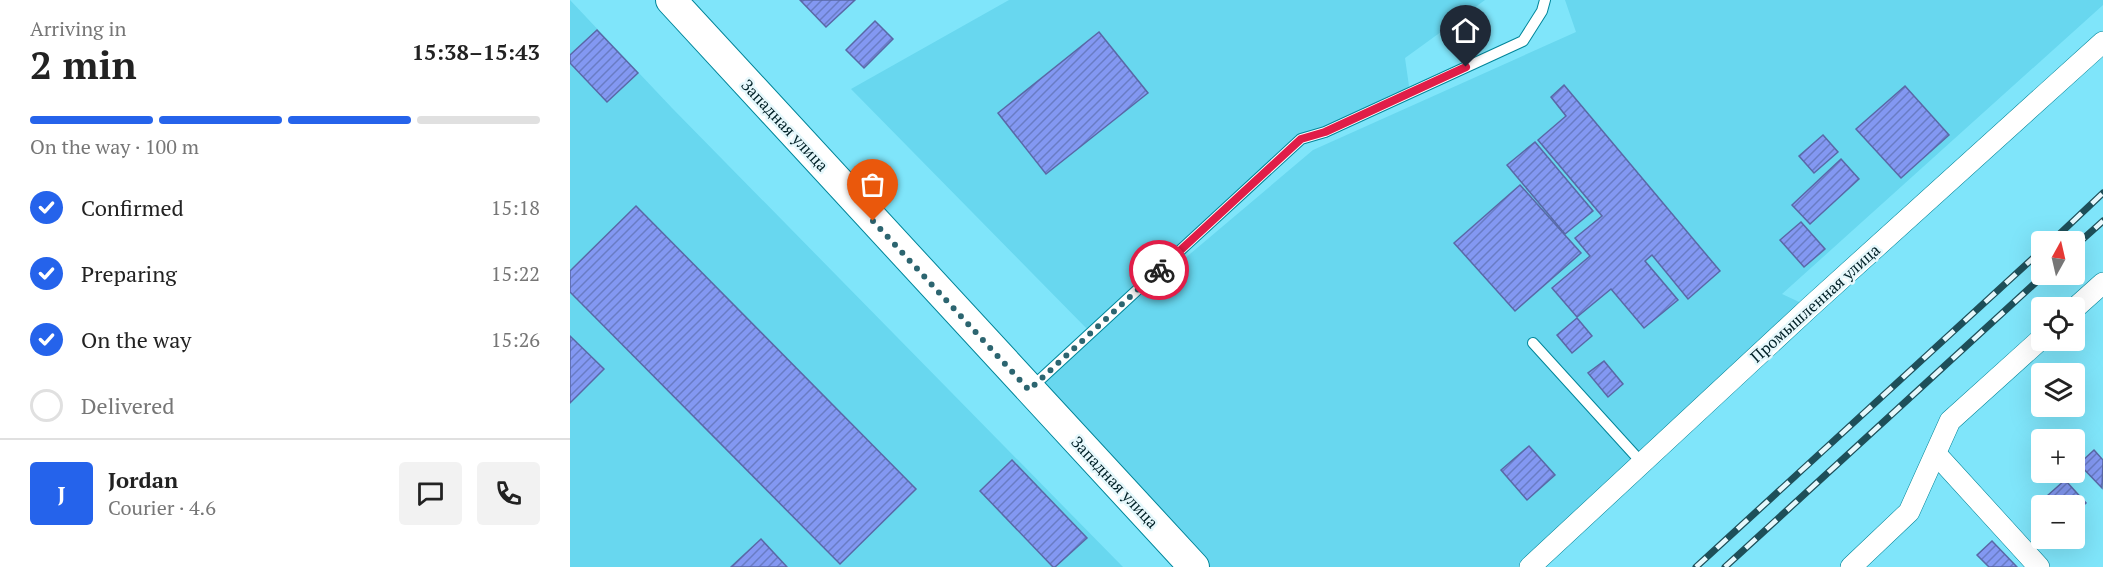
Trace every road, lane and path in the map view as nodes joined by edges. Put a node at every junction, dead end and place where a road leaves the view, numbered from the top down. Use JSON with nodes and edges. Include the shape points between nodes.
{"nodes":[{"id":1,"x":670,"y":0,"type":"edge"},
{"id":2,"x":1545,"y":0,"type":"edge"},
{"id":3,"x":2103,"y":42,"type":"edge"},
{"id":4,"x":2103,"y":283,"type":"edge"},
{"id":5,"x":2085,"y":299,"type":"edge"},
{"id":6,"x":1533,"y":343,"type":"dead end"},
{"id":7,"x":2031,"y":348,"type":"edge"},
{"id":8,"x":1029,"y":390,"type":"junction"},
{"id":9,"x":1936,"y":454,"type":"junction"},
{"id":10,"x":1642,"y":463,"type":"junction"},
{"id":11,"x":1194,"y":567,"type":"edge"},
{"id":12,"x":1530,"y":567,"type":"edge"},
{"id":13,"x":1851,"y":567,"type":"edge"},
{"id":14,"x":2039,"y":567,"type":"edge"}],
"edges":[{"from":1,"to":8,"type":"main road","name":"Западная улица"},
{"from":2,"to":8,"type":"lane","via":[[1523,41],[1325,132],[1301,139]]},
{"from":3,"to":10,"type":"street","name":"Промышленная улица"},
{"from":4,"to":5,"type":"street"},
{"from":6,"to":10,"type":"lane"},
{"from":7,"to":9,"type":"street","via":[[1950,421]]},
{"from":8,"to":11,"type":"main road","name":"Западная улица"},
{"from":9,"to":13,"type":"street","via":[[1909,512]]},
{"from":9,"to":14,"type":"street"},
{"from":10,"to":12,"type":"street","name":"Промышленная улица"}]}
